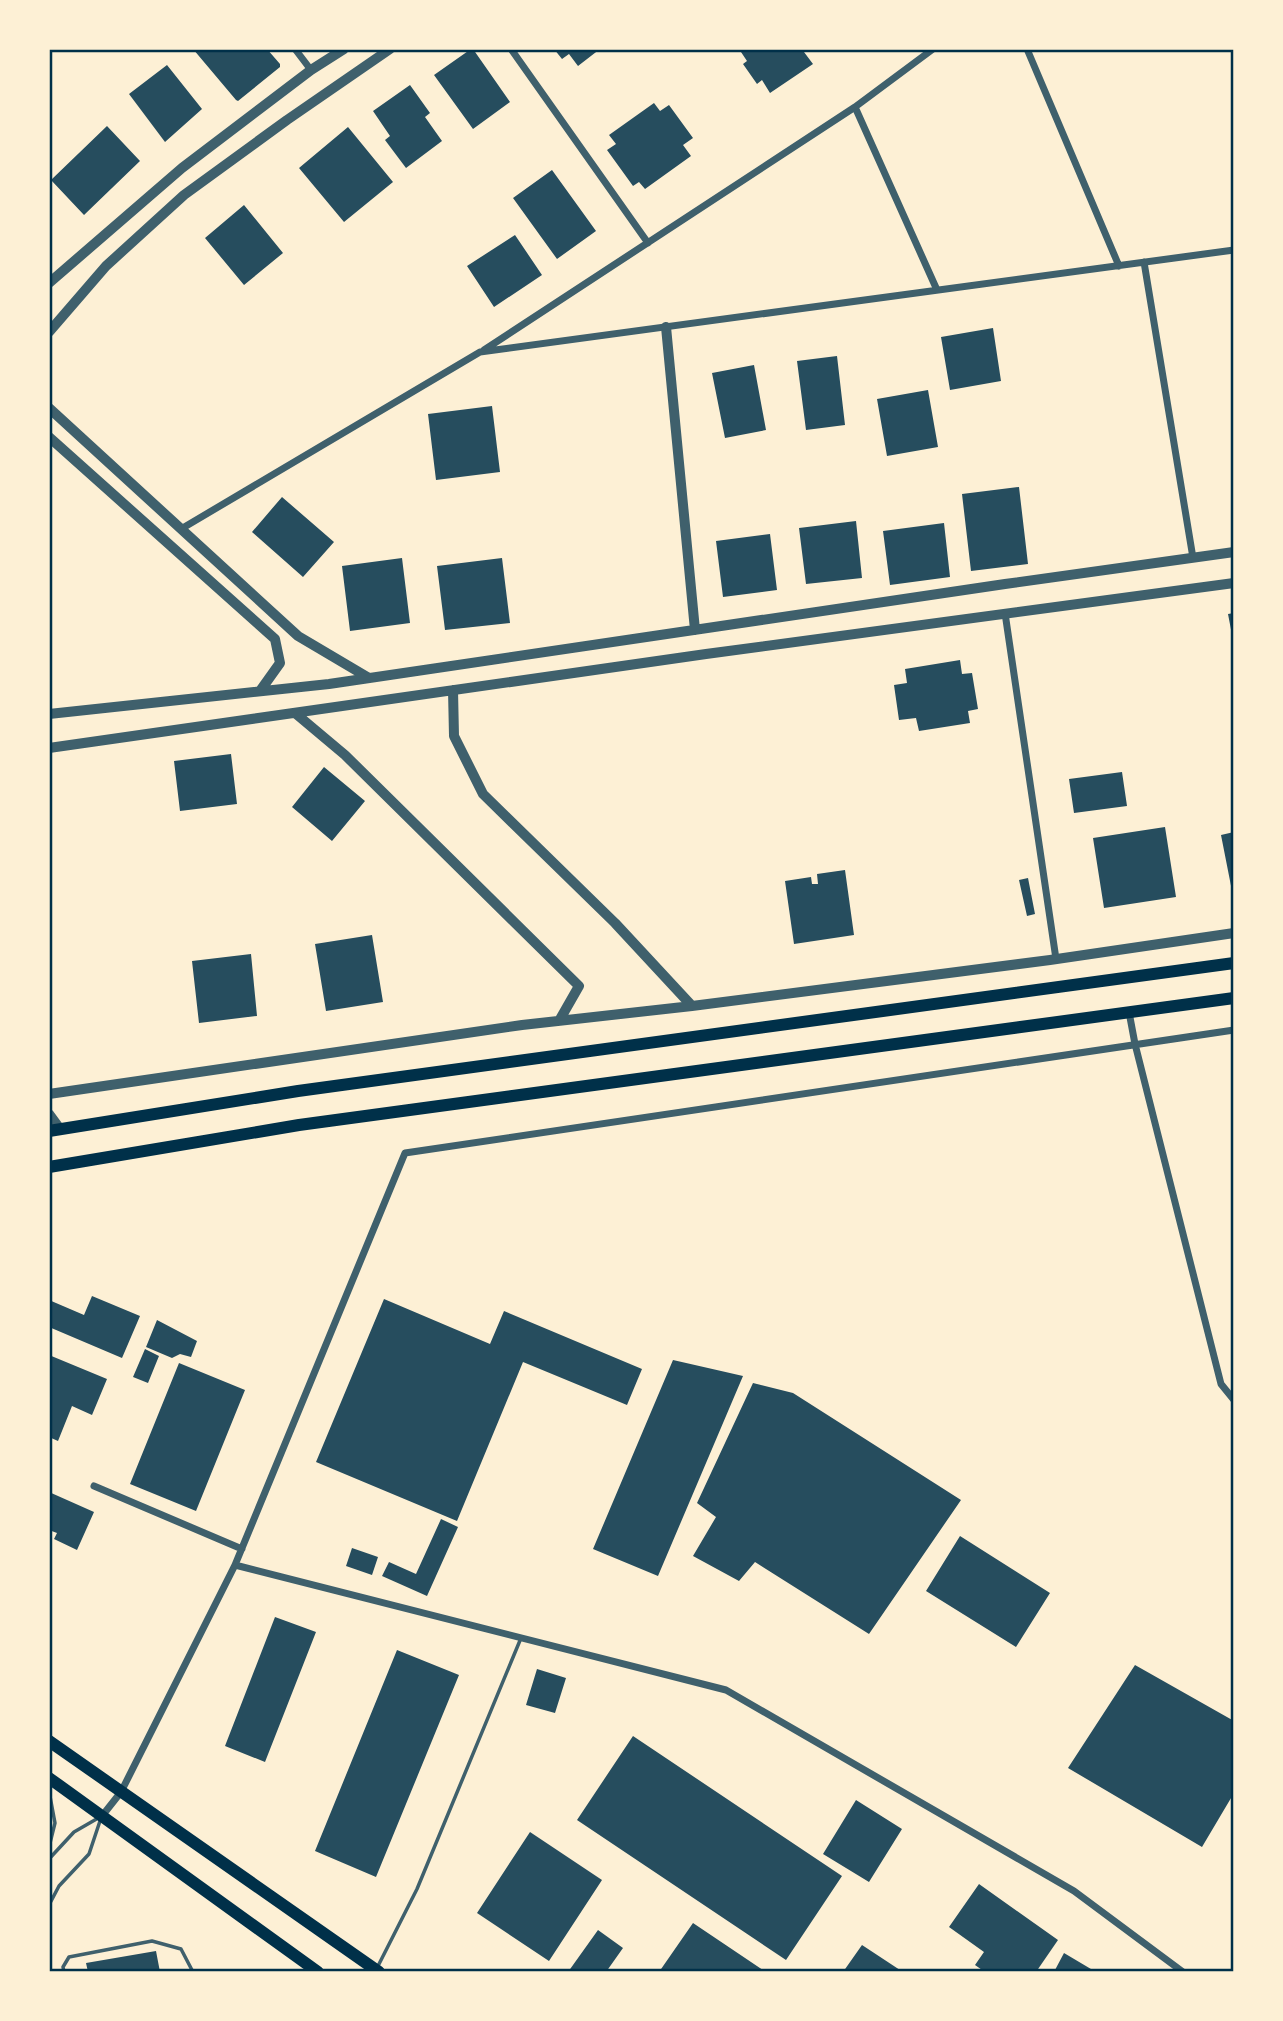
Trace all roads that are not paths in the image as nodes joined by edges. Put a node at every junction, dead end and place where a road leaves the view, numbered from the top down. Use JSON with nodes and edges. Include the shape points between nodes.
{"nodes":[{"id":1,"x":295,"y":49,"type":"edge"},
{"id":2,"x":344,"y":49,"type":"edge"},
{"id":3,"x":390,"y":49,"type":"edge"},
{"id":4,"x":511,"y":49,"type":"edge"},
{"id":5,"x":933,"y":49,"type":"edge"},
{"id":6,"x":1027,"y":49,"type":"edge"},
{"id":7,"x":311,"y":70,"type":"junction"},
{"id":8,"x":855,"y":107,"type":"junction"},
{"id":9,"x":648,"y":243,"type":"junction"},
{"id":10,"x":1234,"y":250,"type":"edge"},
{"id":11,"x":1144,"y":262,"type":"junction"},
{"id":12,"x":1119,"y":266,"type":"junction"},
{"id":13,"x":49,"y":283,"type":"edge"},
{"id":14,"x":937,"y":290,"type":"junction"},
{"id":15,"x":666,"y":327,"type":"junction"},
{"id":16,"x":49,"y":332,"type":"edge"},
{"id":17,"x":480,"y":352,"type":"junction"},
{"id":18,"x":49,"y":408,"type":"edge"},
{"id":19,"x":49,"y":437,"type":"edge"},
{"id":20,"x":181,"y":529,"type":"junction"},
{"id":21,"x":1234,"y":552,"type":"edge"},
{"id":22,"x":1193,"y":558,"type":"junction"},
{"id":23,"x":1234,"y":583,"type":"edge"},
{"id":24,"x":1005,"y":613,"type":"junction"},
{"id":25,"x":695,"y":630,"type":"junction"},
{"id":26,"x":369,"y":678,"type":"junction"},
{"id":27,"x":453,"y":690,"type":"junction"},
{"id":28,"x":260,"y":691,"type":"junction"},
{"id":29,"x":295,"y":713,"type":"junction"},
{"id":30,"x":49,"y":714,"type":"edge"},
{"id":31,"x":49,"y":748,"type":"edge"},
{"id":32,"x":1234,"y":933,"type":"edge"},
{"id":33,"x":1056,"y":959,"type":"junction"},
{"id":34,"x":1234,"y":963,"type":"edge"},
{"id":35,"x":1234,"y":998,"type":"edge"},
{"id":36,"x":692,"y":1006,"type":"junction"},
{"id":37,"x":1129,"y":1012,"type":"junction"},
{"id":38,"x":559,"y":1021,"type":"junction"},
{"id":39,"x":1234,"y":1030,"type":"edge"},
{"id":40,"x":1135,"y":1044,"type":"junction"},
{"id":41,"x":49,"y":1094,"type":"edge"},
{"id":42,"x":49,"y":1115,"type":"edge"},
{"id":43,"x":55,"y":1130,"type":"edge"},
{"id":44,"x":49,"y":1167,"type":"edge"},
{"id":45,"x":1234,"y":1400,"type":"edge"},
{"id":46,"x":94,"y":1486,"type":"dead end"},
{"id":47,"x":242,"y":1549,"type":"junction"},
{"id":48,"x":235,"y":1565,"type":"junction"},
{"id":49,"x":521,"y":1638,"type":"junction"},
{"id":50,"x":49,"y":1741,"type":"edge"},
{"id":51,"x":49,"y":1778,"type":"edge"},
{"id":52,"x":49,"y":1791,"type":"edge"},
{"id":53,"x":121,"y":1792,"type":"junction"},
{"id":54,"x":102,"y":1816,"type":"junction"},
{"id":55,"x":49,"y":1847,"type":"edge"},
{"id":56,"x":49,"y":1859,"type":"edge"},
{"id":57,"x":49,"y":1905,"type":"edge"},
{"id":58,"x":378,"y":1971,"type":"edge"},
{"id":59,"x":64,"y":1972,"type":"edge"},
{"id":60,"x":193,"y":1972,"type":"edge"},
{"id":61,"x":318,"y":1972,"type":"edge"},
{"id":62,"x":1183,"y":1972,"type":"edge"}],
"edges":[{"from":1,"to":7,"type":"street"},
{"from":2,"to":7,"type":"street"},
{"from":3,"to":16,"type":"street","via":[[184,195],[106,266]]},
{"from":4,"to":9,"type":"street"},
{"from":5,"to":8,"type":"street"},
{"from":6,"to":12,"type":"street"},
{"from":7,"to":13,"type":"street","via":[[182,168]]},
{"from":8,"to":9,"type":"street"},
{"from":8,"to":14,"type":"street"},
{"from":9,"to":17,"type":"street"},
{"from":10,"to":11,"type":"street"},
{"from":11,"to":12,"type":"street"},
{"from":11,"to":22,"type":"street"},
{"from":12,"to":14,"type":"street"},
{"from":14,"to":15,"type":"street"},
{"from":15,"to":17,"type":"street"},
{"from":15,"to":25,"type":"street"},
{"from":17,"to":20,"type":"street"},
{"from":18,"to":20,"type":"street"},
{"from":19,"to":28,"type":"street","via":[[275,639],[280,663]]},
{"from":20,"to":26,"type":"street","via":[[298,636]]},
{"from":21,"to":22,"type":"street"},
{"from":22,"to":25,"type":"street"},
{"from":23,"to":24,"type":"street"},
{"from":24,"to":27,"type":"street"},
{"from":24,"to":33,"type":"street"},
{"from":25,"to":26,"type":"street"},
{"from":26,"to":28,"type":"street"},
{"from":27,"to":29,"type":"street"},
{"from":27,"to":36,"type":"street","via":[[454,736],[483,794]]},
{"from":28,"to":30,"type":"street"},
{"from":29,"to":31,"type":"street"},
{"from":29,"to":38,"type":"street","via":[[345,755],[579,986]]},
{"from":32,"to":33,"type":"street"},
{"from":33,"to":36,"type":"street"},
{"from":34,"to":43,"type":"main road","via":[[298,1091]]},
{"from":35,"to":37,"type":"main road"},
{"from":36,"to":38,"type":"street"},
{"from":37,"to":40,"type":"street"},
{"from":37,"to":44,"type":"main road","via":[[299,1125]]},
{"from":38,"to":41,"type":"street"},
{"from":39,"to":40,"type":"street"},
{"from":40,"to":45,"type":"street","via":[[1221,1384]]},
{"from":40,"to":47,"type":"street","via":[[405,1153]]},
{"from":42,"to":43,"type":"street"},
{"from":46,"to":47,"type":"street"},
{"from":47,"to":48,"type":"street"},
{"from":48,"to":49,"type":"street"},
{"from":48,"to":53,"type":"street"},
{"from":49,"to":58,"type":"lane"},
{"from":49,"to":62,"type":"street","via":[[726,1690],[1074,1891]]},
{"from":50,"to":53,"type":"main road"},
{"from":51,"to":54,"type":"main road"},
{"from":52,"to":55,"type":"lane","via":[[55,1823]]},
{"from":53,"to":54,"type":"street"},
{"from":53,"to":58,"type":"main road"},
{"from":54,"to":56,"type":"lane","via":[[74,1832]]},
{"from":54,"to":57,"type":"lane","via":[[89,1854],[59,1886]]},
{"from":54,"to":61,"type":"main road"},
{"from":59,"to":60,"type":"lane","via":[[69,1957],[152,1941],[181,1949]]}]}
